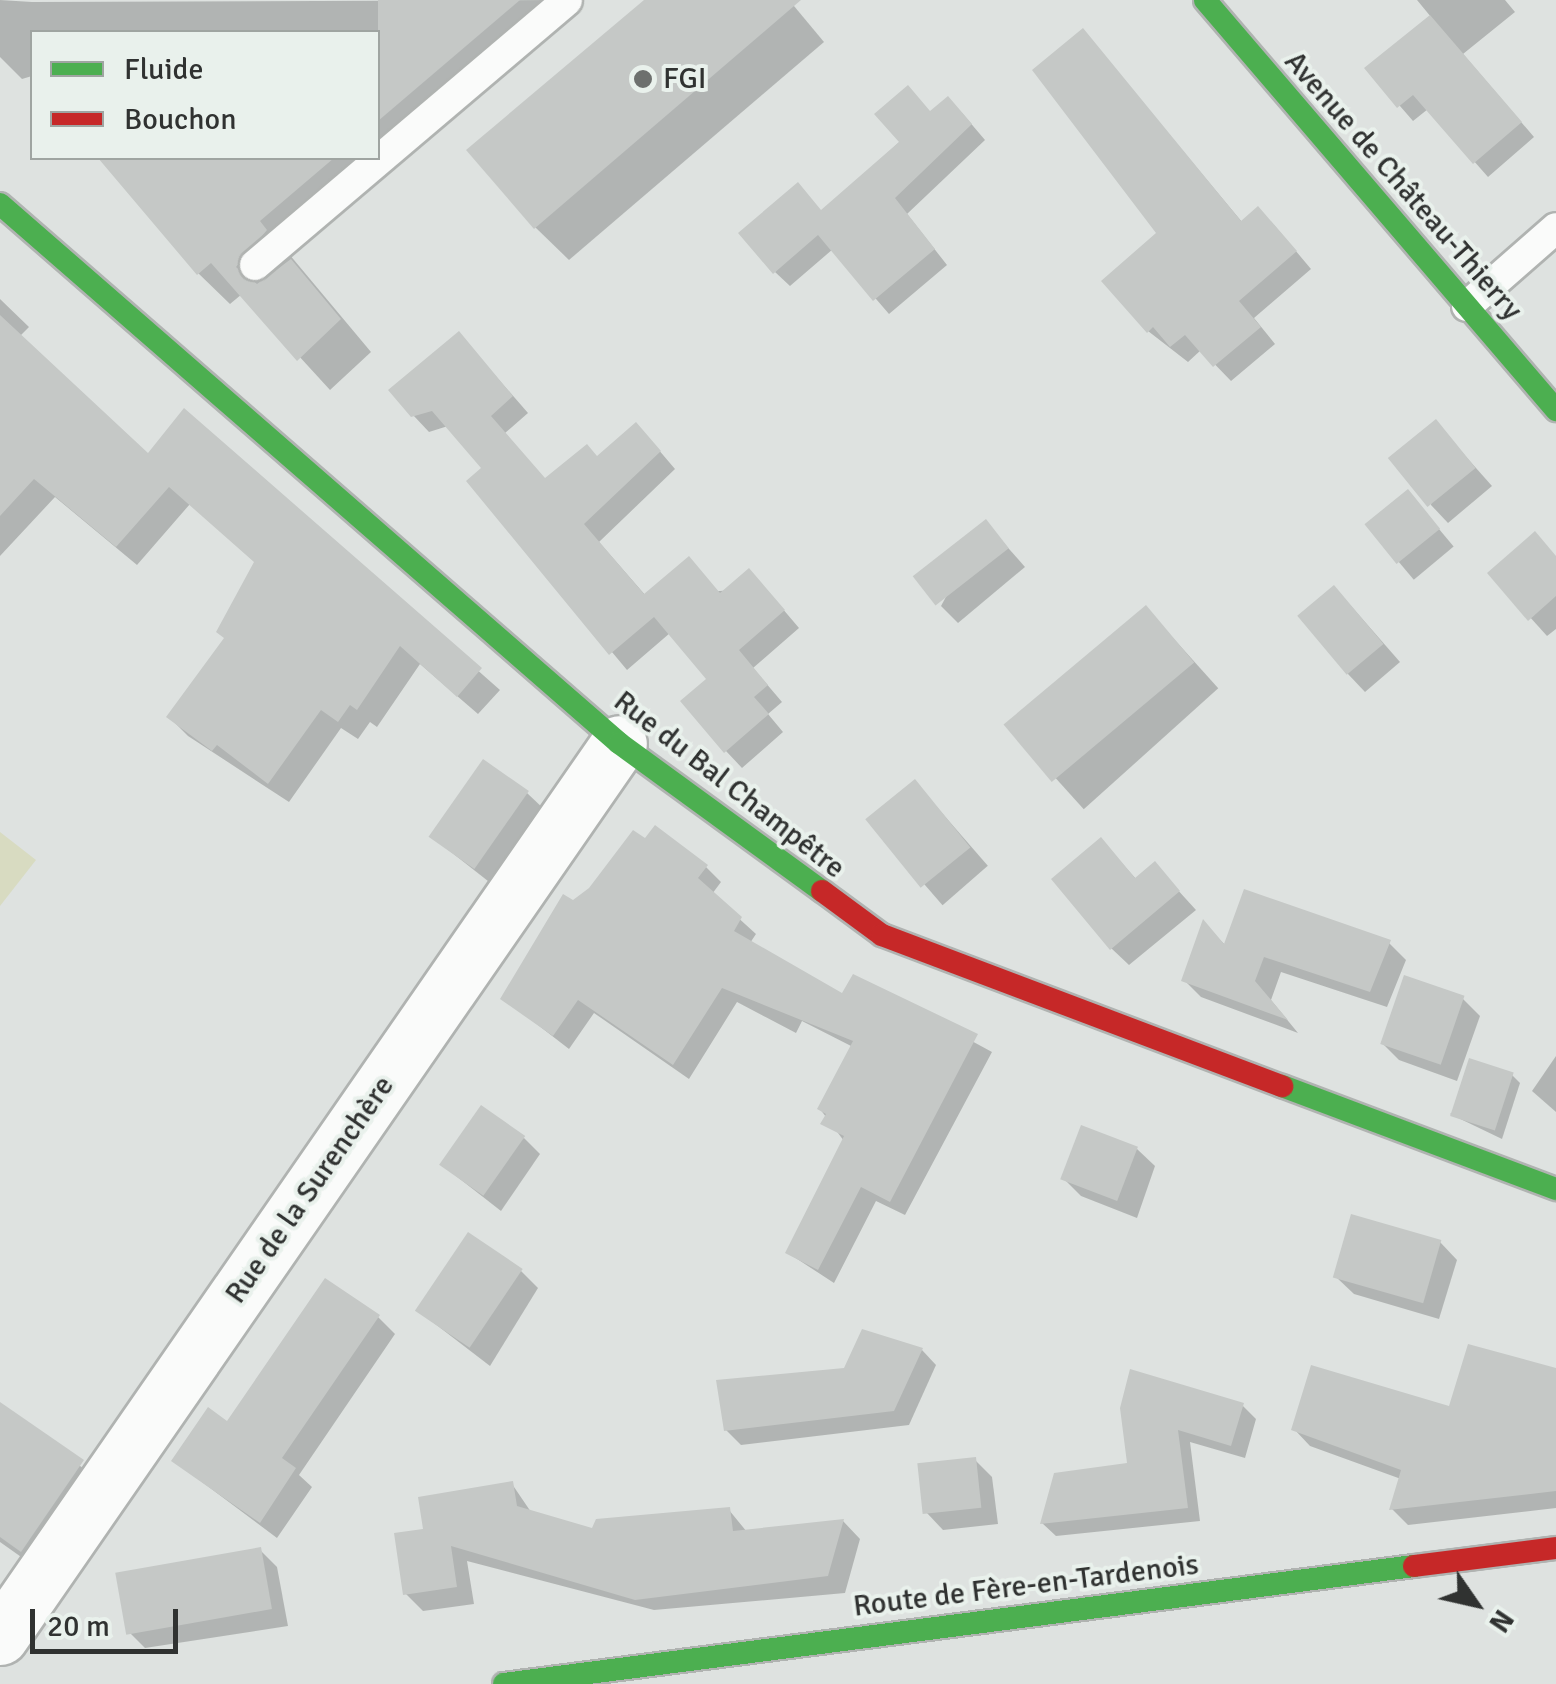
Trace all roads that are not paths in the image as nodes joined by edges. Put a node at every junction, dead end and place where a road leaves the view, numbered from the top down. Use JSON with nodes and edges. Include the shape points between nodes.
{"nodes":[{"id":1,"x":567,"y":0,"type":"edge"},
{"id":2,"x":1206,"y":0,"type":"edge"},
{"id":3,"x":380,"y":159,"type":"edge"},
{"id":4,"x":379,"y":160,"type":"edge"},
{"id":5,"x":0,"y":204,"type":"edge"},
{"id":6,"x":1556,"y":228,"type":"edge"},
{"id":7,"x":255,"y":266,"type":"dead end"},
{"id":8,"x":1467,"y":306,"type":"junction"},
{"id":9,"x":1556,"y":410,"type":"edge"},
{"id":10,"x":619,"y":742,"type":"junction"},
{"id":11,"x":1556,"y":1189,"type":"edge"},
{"id":12,"x":1556,"y":1548,"type":"edge"},
{"id":13,"x":0,"y":1637,"type":"edge"},
{"id":14,"x":504,"y":1684,"type":"edge"}],
"edges":[{"from":1,"to":3,"type":"lane"},
{"from":2,"to":8,"type":"street","name":"Avenue de Château-Thierry"},
{"from":4,"to":7,"type":"lane"},
{"from":5,"to":10,"type":"street","name":"Rue du Bal Champêtre"},
{"from":6,"to":8,"type":"lane"},
{"from":8,"to":9,"type":"street","name":"Avenue de Château-Thierry"},
{"from":10,"to":11,"type":"street","name":"Rue du Bal Champêtre","via":[[882,936]]},
{"from":10,"to":13,"type":"street","name":"Rue de la Surenchère"},
{"from":12,"to":14,"type":"street","name":"Route de Fère-en-Tardenois"}]}
